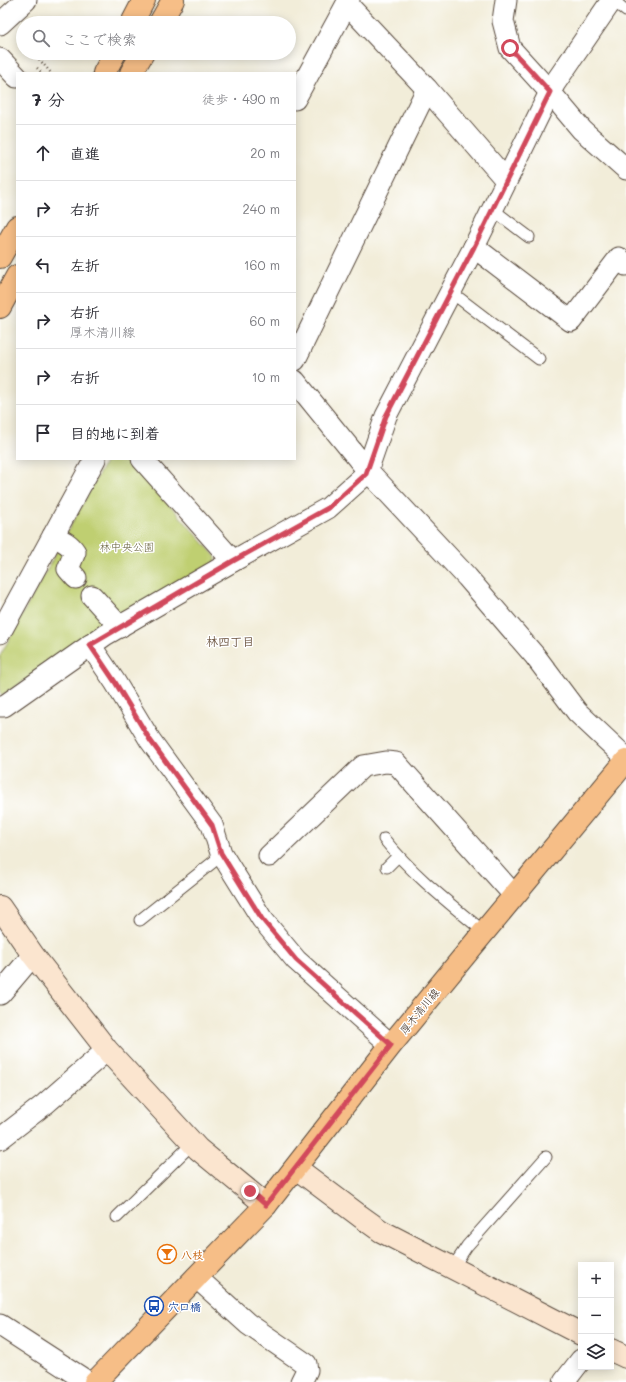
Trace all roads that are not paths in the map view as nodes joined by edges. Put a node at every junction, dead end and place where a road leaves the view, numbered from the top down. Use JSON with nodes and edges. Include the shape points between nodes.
{"nodes":[{"id":1,"x":26,"y":0,"type":"edge"},
{"id":2,"x":144,"y":0,"type":"edge"},
{"id":3,"x":173,"y":0,"type":"edge"},
{"id":4,"x":506,"y":0,"type":"edge"},
{"id":5,"x":613,"y":0,"type":"edge"},
{"id":6,"x":348,"y":2,"type":"edge"},
{"id":7,"x":626,"y":11,"type":"edge"},
{"id":8,"x":136,"y":16,"type":"edge"},
{"id":9,"x":164,"y":16,"type":"edge"},
{"id":10,"x":0,"y":24,"type":"edge"},
{"id":11,"x":0,"y":58,"type":"edge"},
{"id":12,"x":111,"y":60,"type":"edge"},
{"id":13,"x":139,"y":60,"type":"edge"},
{"id":14,"x":105,"y":72,"type":"edge"},
{"id":15,"x":132,"y":72,"type":"edge"},
{"id":16,"x":16,"y":76,"type":"edge"},
{"id":17,"x":427,"y":89,"type":"junction"},
{"id":18,"x":550,"y":92,"type":"junction"},
{"id":19,"x":296,"y":97,"type":"edge"},
{"id":20,"x":626,"y":169,"type":"edge"},
{"id":21,"x":506,"y":180,"type":"junction"},
{"id":22,"x":492,"y":209,"type":"junction"},
{"id":23,"x":16,"y":229,"type":"edge"},
{"id":24,"x":529,"y":237,"type":"dead end"},
{"id":25,"x":474,"y":247,"type":"junction"},
{"id":26,"x":0,"y":257,"type":"edge"},
{"id":27,"x":626,"y":265,"type":"edge"},
{"id":28,"x":16,"y":278,"type":"edge"},
{"id":29,"x":451,"y":292,"type":"junction"},
{"id":30,"x":0,"y":307,"type":"edge"},
{"id":31,"x":296,"y":358,"type":"edge"},
{"id":32,"x":539,"y":359,"type":"dead end"},
{"id":33,"x":296,"y":382,"type":"edge"},
{"id":34,"x":94,"y":460,"type":"edge"},
{"id":35,"x":143,"y":460,"type":"edge"},
{"id":36,"x":368,"y":471,"type":"junction"},
{"id":37,"x":53,"y":536,"type":"junction"},
{"id":38,"x":233,"y":561,"type":"junction"},
{"id":39,"x":76,"y":578,"type":"dead end"},
{"id":40,"x":92,"y":596,"type":"dead end"},
{"id":41,"x":120,"y":626,"type":"junction"},
{"id":42,"x":0,"y":633,"type":"edge"},
{"id":43,"x":90,"y":645,"type":"junction"},
{"id":44,"x":0,"y":706,"type":"edge"},
{"id":45,"x":626,"y":759,"type":"edge"},
{"id":46,"x":384,"y":839,"type":"dead end"},
{"id":47,"x":222,"y":855,"type":"junction"},
{"id":48,"x":269,"y":856,"type":"dead end"},
{"id":49,"x":398,"y":856,"type":"junction"},
{"id":50,"x":387,"y":867,"type":"dead end"},
{"id":51,"x":514,"y":895,"type":"junction"},
{"id":52,"x":0,"y":907,"type":"edge"},
{"id":53,"x":140,"y":920,"type":"dead end"},
{"id":54,"x":484,"y":932,"type":"junction"},
{"id":55,"x":33,"y":955,"type":"junction"},
{"id":56,"x":0,"y":994,"type":"edge"},
{"id":57,"x":391,"y":1045,"type":"junction"},
{"id":58,"x":108,"y":1050,"type":"junction"},
{"id":59,"x":0,"y":1139,"type":"edge"},
{"id":60,"x":193,"y":1143,"type":"junction"},
{"id":61,"x":546,"y":1157,"type":"dead end"},
{"id":62,"x":296,"y":1168,"type":"junction"},
{"id":63,"x":266,"y":1205,"type":"junction"},
{"id":64,"x":117,"y":1217,"type":"dead end"},
{"id":65,"x":452,"y":1267,"type":"junction"},
{"id":66,"x":196,"y":1277,"type":"junction"},
{"id":67,"x":0,"y":1325,"type":"edge"},
{"id":68,"x":578,"y":1332,"type":"edge"},
{"id":69,"x":614,"y":1351,"type":"edge"},
{"id":70,"x":626,"y":1357,"type":"edge"},
{"id":71,"x":578,"y":1364,"type":"edge"},
{"id":72,"x":88,"y":1382,"type":"edge"},
{"id":73,"x":95,"y":1382,"type":"edge"},
{"id":74,"x":301,"y":1382,"type":"edge"},
{"id":75,"x":564,"y":1382,"type":"edge"}],
"edges":[{"from":1,"to":10,"type":"street"},
{"from":2,"to":8,"type":"main road"},
{"from":3,"to":9,"type":"main road"},
{"from":4,"to":18,"type":"street","via":[[503,21],[510,48]]},
{"from":5,"to":7,"type":"lane"},
{"from":5,"to":18,"type":"street"},
{"from":6,"to":17,"type":"street"},
{"from":6,"to":19,"type":"street"},
{"from":11,"to":16,"type":"street"},
{"from":12,"to":14,"type":"main road"},
{"from":13,"to":15,"type":"main road"},
{"from":17,"to":21,"type":"street"},
{"from":17,"to":31,"type":"street"},
{"from":18,"to":20,"type":"street","via":[[582,130]]},
{"from":18,"to":21,"type":"street"},
{"from":21,"to":22,"type":"street"},
{"from":22,"to":24,"type":"lane"},
{"from":22,"to":25,"type":"street"},
{"from":23,"to":26,"type":"main road"},
{"from":25,"to":27,"type":"street","via":[[570,321],[619,258]]},
{"from":25,"to":29,"type":"street"},
{"from":28,"to":30,"type":"main road"},
{"from":29,"to":32,"type":"lane"},
{"from":29,"to":36,"type":"street","via":[[386,416]]},
{"from":33,"to":36,"type":"street"},
{"from":34,"to":37,"type":"street"},
{"from":35,"to":38,"type":"street"},
{"from":36,"to":38,"type":"street","via":[[328,508]]},
{"from":36,"to":45,"type":"street","via":[[467,577],[535,656],[577,712]]},
{"from":37,"to":39,"type":"street","via":[[72,547],[75,552],[68,569]]},
{"from":37,"to":42,"type":"street"},
{"from":38,"to":41,"type":"street"},
{"from":40,"to":41,"type":"street"},
{"from":41,"to":43,"type":"street"},
{"from":43,"to":44,"type":"street","via":[[4,706]]},
{"from":43,"to":47,"type":"street","via":[[150,740],[212,825]]},
{"from":45,"to":51,"type":"main road","name":"厚木清川線"},
{"from":46,"to":49,"type":"lane"},
{"from":47,"to":53,"type":"lane"},
{"from":47,"to":57,"type":"street","via":[[262,919],[296,960]]},
{"from":48,"to":51,"type":"street","via":[[363,766],[393,756],[396,763]]},
{"from":49,"to":50,"type":"lane"},
{"from":49,"to":54,"type":"lane"},
{"from":51,"to":54,"type":"main road","name":"厚木清川線"},
{"from":52,"to":55,"type":"street"},
{"from":54,"to":57,"type":"main road","name":"厚木清川線"},
{"from":55,"to":56,"type":"street"},
{"from":55,"to":58,"type":"street"},
{"from":57,"to":62,"type":"main road","name":"厚木清川線"},
{"from":58,"to":59,"type":"street"},
{"from":58,"to":60,"type":"street"},
{"from":60,"to":63,"type":"street"},
{"from":60,"to":64,"type":"lane"},
{"from":61,"to":65,"type":"lane","via":[[467,1246]]},
{"from":62,"to":63,"type":"main road","name":"厚木清川線"},
{"from":62,"to":65,"type":"street","via":[[382,1230]]},
{"from":63,"to":66,"type":"main road","name":"厚木清川線"},
{"from":65,"to":68,"type":"street"},
{"from":66,"to":73,"type":"main road","name":"厚木清川線"},
{"from":66,"to":74,"type":"street","via":[[248,1324],[306,1364],[307,1370]]},
{"from":67,"to":72,"type":"street"},
{"from":69,"to":70,"type":"street"},
{"from":71,"to":75,"type":"street"}]}
